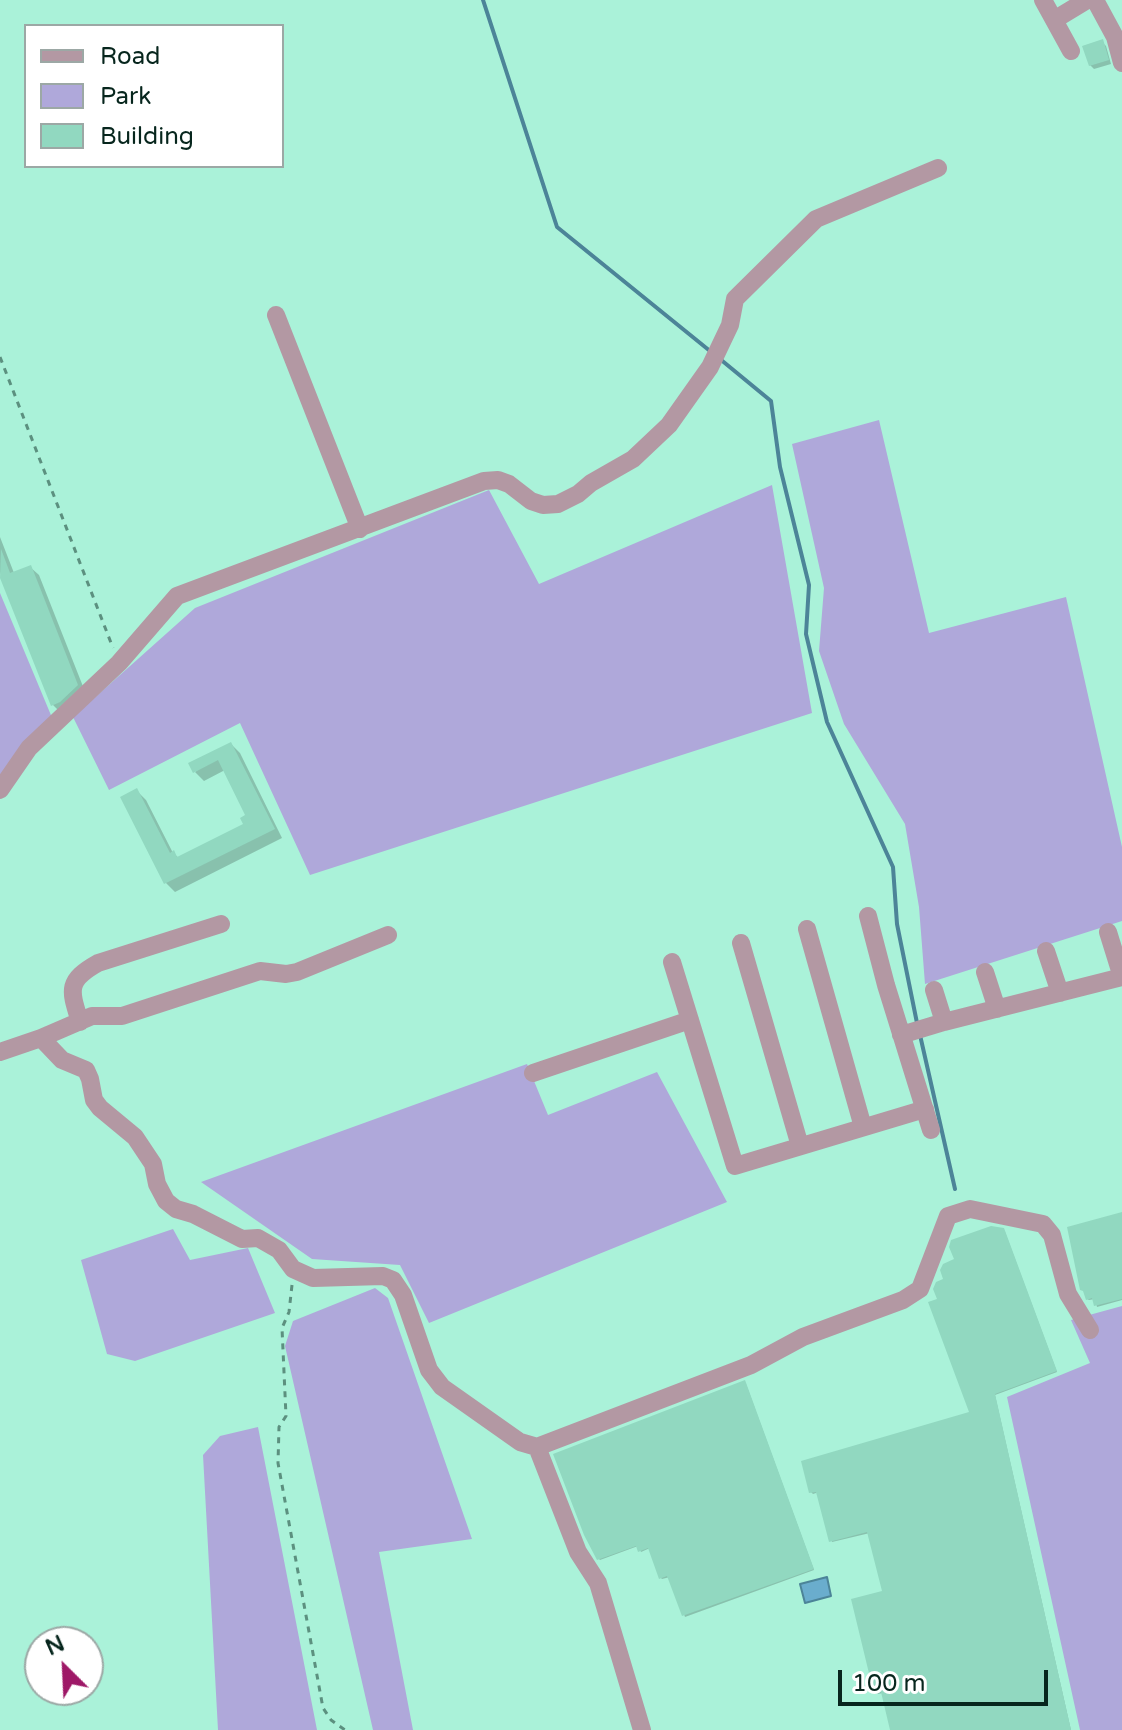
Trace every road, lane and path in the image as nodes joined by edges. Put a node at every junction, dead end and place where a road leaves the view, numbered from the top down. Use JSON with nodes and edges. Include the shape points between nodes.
{"nodes":[{"id":1,"x":1043,"y":0,"type":"edge"},
{"id":2,"x":1087,"y":0,"type":"edge"},
{"id":3,"x":1095,"y":0,"type":"edge"},
{"id":4,"x":1054,"y":20,"type":"junction"},
{"id":5,"x":1071,"y":51,"type":"dead end"},
{"id":6,"x":1122,"y":63,"type":"edge"},
{"id":7,"x":938,"y":168,"type":"dead end"},
{"id":8,"x":276,"y":315,"type":"dead end"},
{"id":9,"x":0,"y":357,"type":"edge"},
{"id":10,"x":360,"y":529,"type":"junction"},
{"id":11,"x":119,"y":663,"type":"junction"},
{"id":12,"x":0,"y":790,"type":"edge"},
{"id":13,"x":868,"y":916,"type":"dead end"},
{"id":14,"x":221,"y":924,"type":"dead end"},
{"id":15,"x":807,"y":929,"type":"dead end"},
{"id":16,"x":1108,"y":932,"type":"dead end"},
{"id":17,"x":388,"y":935,"type":"dead end"},
{"id":18,"x":741,"y":943,"type":"dead end"},
{"id":19,"x":1046,"y":951,"type":"dead end"},
{"id":20,"x":672,"y":962,"type":"dead end"},
{"id":21,"x":985,"y":972,"type":"dead end"},
{"id":22,"x":1122,"y":977,"type":"edge"},
{"id":23,"x":934,"y":990,"type":"dead end"},
{"id":24,"x":1060,"y":993,"type":"junction"},
{"id":25,"x":997,"y":1009,"type":"junction"},
{"id":26,"x":690,"y":1020,"type":"junction"},
{"id":27,"x":80,"y":1022,"type":"junction"},
{"id":28,"x":944,"y":1022,"type":"junction"},
{"id":29,"x":901,"y":1035,"type":"junction"},
{"id":30,"x":41,"y":1038,"type":"junction"},
{"id":31,"x":0,"y":1052,"type":"edge"},
{"id":32,"x":533,"y":1073,"type":"dead end"},
{"id":33,"x":925,"y":1109,"type":"junction"},
{"id":34,"x":863,"y":1127,"type":"junction"},
{"id":35,"x":931,"y":1130,"type":"dead end"},
{"id":36,"x":800,"y":1146,"type":"junction"},
{"id":37,"x":293,"y":1269,"type":"junction"},
{"id":38,"x":1090,"y":1330,"type":"dead end"},
{"id":39,"x":537,"y":1447,"type":"junction"},
{"id":40,"x":345,"y":1730,"type":"edge"},
{"id":41,"x":642,"y":1730,"type":"edge"}],
"edges":[{"from":1,"to":4,"type":"street"},
{"from":2,"to":4,"type":"street"},
{"from":3,"to":6,"type":"street"},
{"from":4,"to":5,"type":"street"},
{"from":7,"to":10,"type":"street","via":[[816,219],[735,299],[730,325],[710,367],[669,425],[633,459],[578,494],[543,505],[509,484],[484,481]]},
{"from":8,"to":10,"type":"street"},
{"from":9,"to":11,"type":"path"},
{"from":10,"to":11,"type":"street","via":[[177,596]]},
{"from":11,"to":12,"type":"street","via":[[29,748]]},
{"from":13,"to":29,"type":"street"},
{"from":14,"to":27,"type":"street","via":[[84,971],[73,984],[72,996]]},
{"from":15,"to":34,"type":"street"},
{"from":16,"to":22,"type":"street"},
{"from":17,"to":27,"type":"street","via":[[297,972],[260,971],[122,1016],[92,1016]]},
{"from":18,"to":36,"type":"street"},
{"from":19,"to":24,"type":"street"},
{"from":20,"to":26,"type":"street"},
{"from":21,"to":25,"type":"street"},
{"from":22,"to":24,"type":"street"},
{"from":23,"to":28,"type":"street"},
{"from":24,"to":25,"type":"street"},
{"from":25,"to":28,"type":"street"},
{"from":26,"to":32,"type":"street"},
{"from":26,"to":36,"type":"street","via":[[735,1166]]},
{"from":27,"to":30,"type":"street"},
{"from":28,"to":29,"type":"street"},
{"from":29,"to":33,"type":"street"},
{"from":30,"to":31,"type":"street"},
{"from":30,"to":37,"type":"street","via":[[62,1060],[86,1070],[94,1100],[145,1151],[166,1201],[242,1239],[258,1238],[279,1250]]},
{"from":33,"to":34,"type":"street"},
{"from":33,"to":35,"type":"street"},
{"from":34,"to":36,"type":"street"},
{"from":37,"to":39,"type":"street","via":[[313,1278],[393,1280],[429,1370],[442,1387],[520,1442]]},
{"from":37,"to":40,"type":"path","via":[[282,1328],[286,1416],[279,1427],[278,1463],[323,1708]]},
{"from":38,"to":39,"type":"street","via":[[1068,1294],[1052,1235],[1043,1224],[970,1209],[948,1216],[920,1289],[903,1300]]},
{"from":39,"to":41,"type":"street","via":[[578,1552],[598,1583]]}]}
